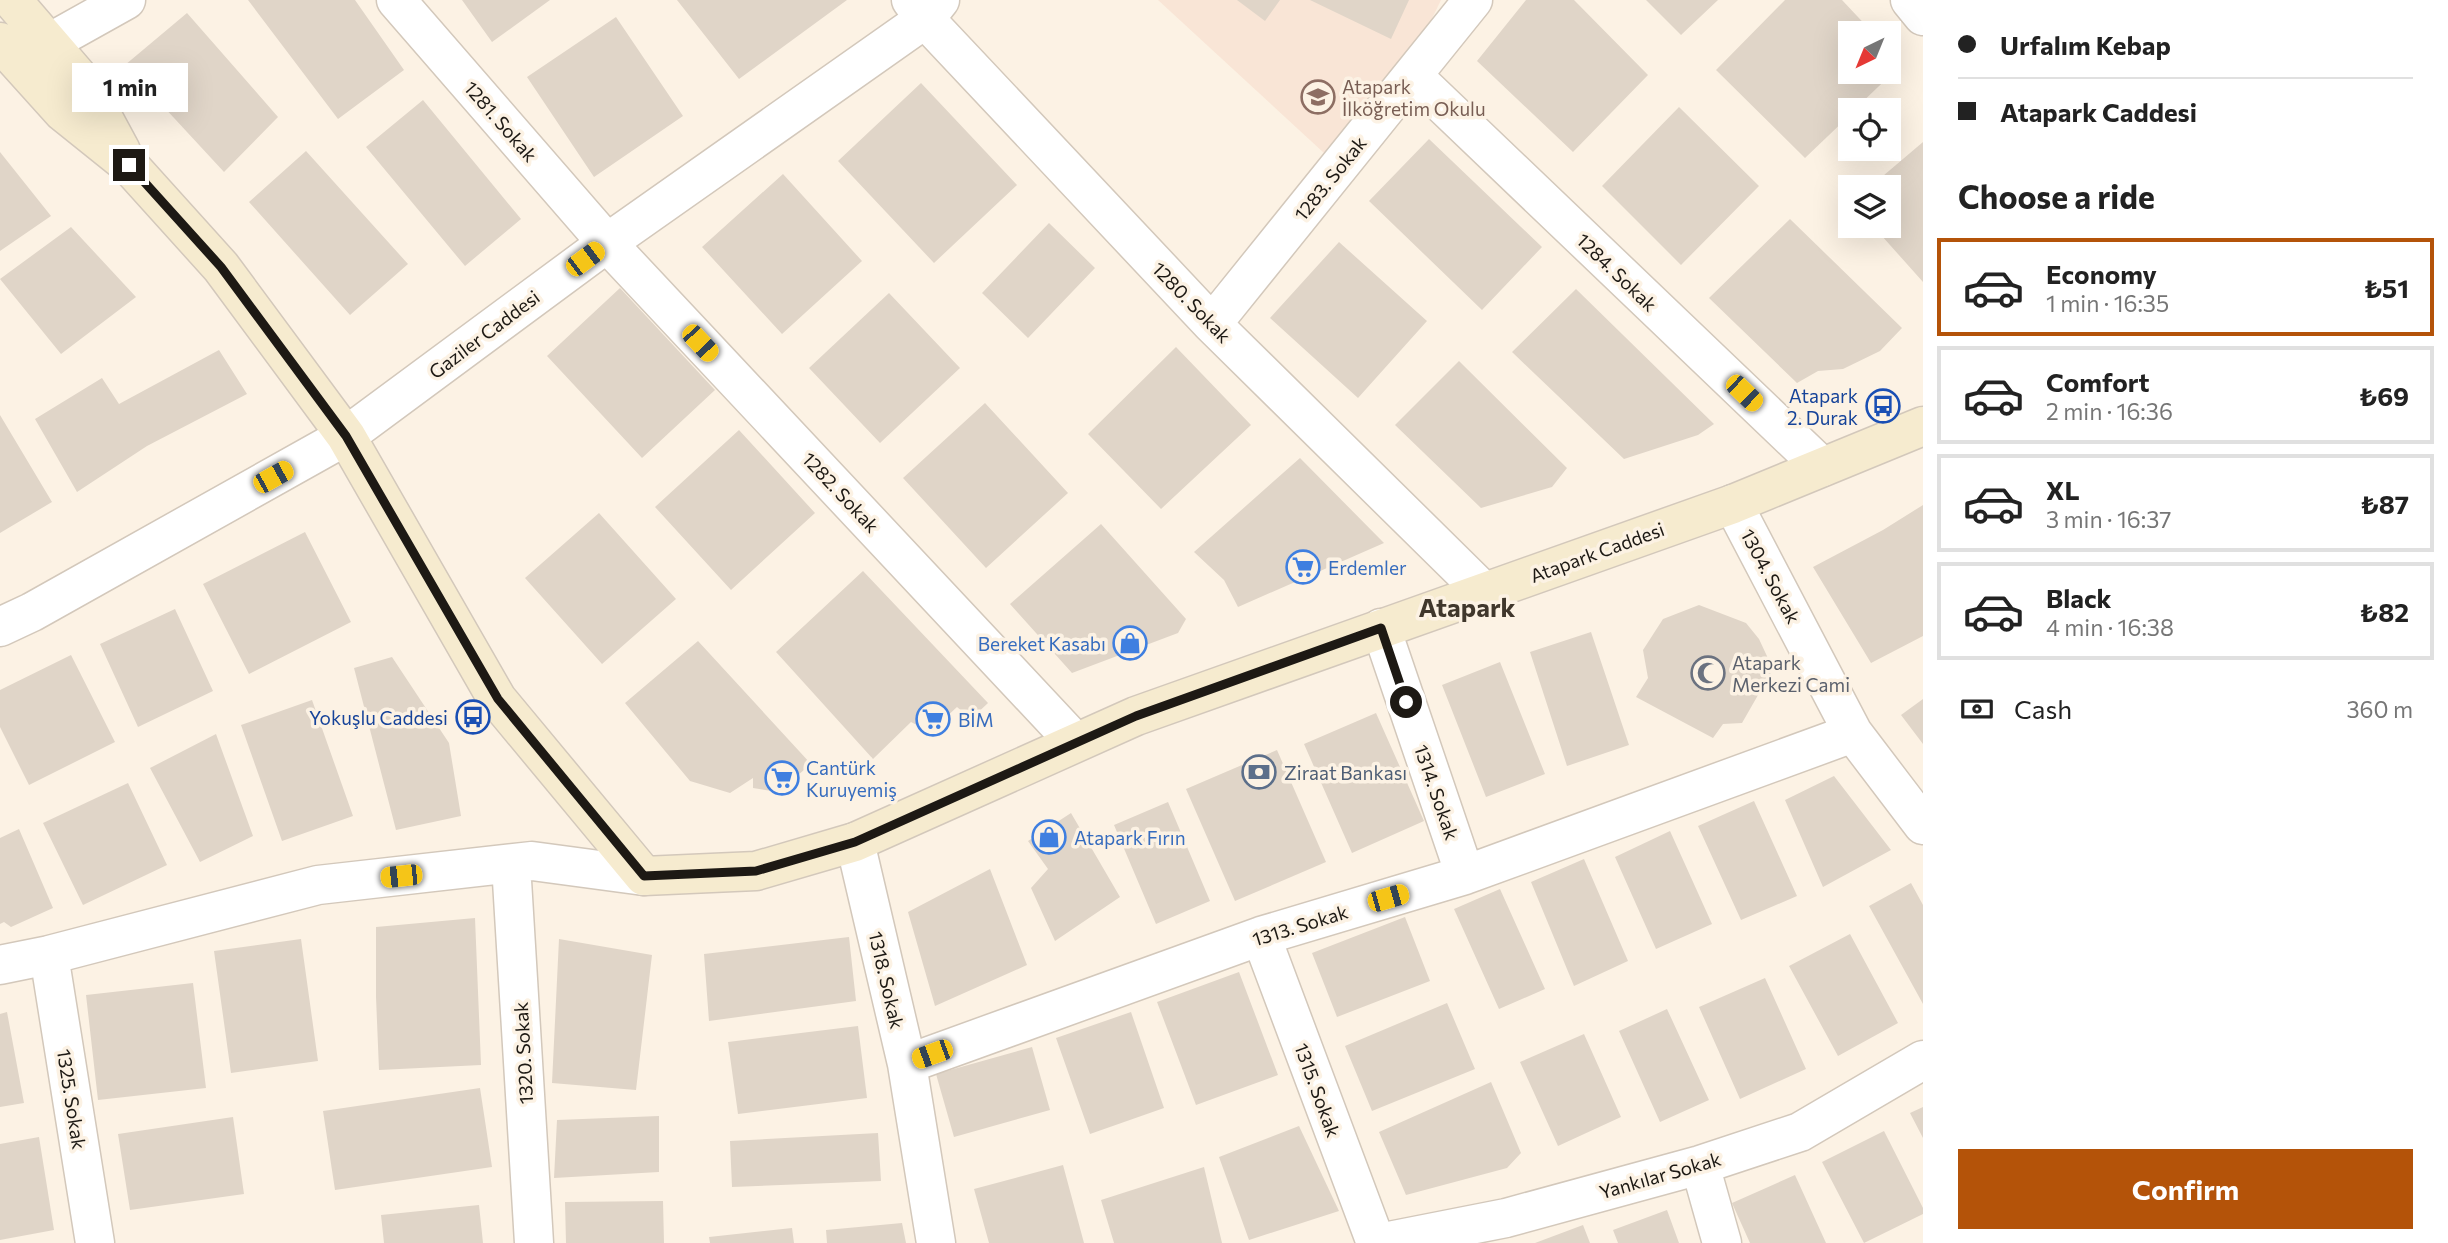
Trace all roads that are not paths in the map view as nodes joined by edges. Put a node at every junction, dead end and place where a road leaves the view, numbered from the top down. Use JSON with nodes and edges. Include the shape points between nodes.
{"nodes":[{"id":1,"x":12,"y":0,"type":"edge"},
{"id":2,"x":126,"y":0,"type":"edge"},
{"id":3,"x":396,"y":0,"type":"edge"},
{"id":4,"x":1473,"y":0,"type":"edge"},
{"id":5,"x":1910,"y":0,"type":"edge"},
{"id":6,"x":926,"y":6,"type":"edge"},
{"id":7,"x":1923,"y":16,"type":"edge"},
{"id":8,"x":0,"y":42,"type":"edge"},
{"id":9,"x":49,"y":43,"type":"junction"},
{"id":10,"x":1413,"y":76,"type":"junction"},
{"id":11,"x":129,"y":165,"type":"junction"},
{"id":12,"x":607,"y":243,"type":"junction"},
{"id":13,"x":1212,"y":324,"type":"junction"},
{"id":14,"x":1923,"y":426,"type":"edge"},
{"id":15,"x":346,"y":436,"type":"junction"},
{"id":16,"x":1822,"y":467,"type":"junction"},
{"id":17,"x":1733,"y":503,"type":"junction"},
{"id":18,"x":1484,"y":592,"type":"junction"},
{"id":19,"x":0,"y":627,"type":"edge"},
{"id":20,"x":1381,"y":628,"type":"junction"},
{"id":21,"x":1853,"y":733,"type":"junction"},
{"id":22,"x":1075,"y":742,"type":"junction"},
{"id":23,"x":1923,"y":825,"type":"edge"},
{"id":24,"x":855,"y":842,"type":"junction"},
{"id":25,"x":511,"y":864,"type":"junction"},
{"id":26,"x":644,"y":876,"type":"junction"},
{"id":27,"x":1465,"y":876,"type":"junction"},
{"id":28,"x":1261,"y":936,"type":"junction"},
{"id":29,"x":49,"y":955,"type":"junction"},
{"id":30,"x":0,"y":965,"type":"edge"},
{"id":31,"x":1923,"y":1060,"type":"edge"},
{"id":32,"x":907,"y":1063,"type":"junction"},
{"id":33,"x":1700,"y":1165,"type":"junction"},
{"id":34,"x":95,"y":1243,"type":"edge"},
{"id":35,"x":534,"y":1243,"type":"edge"},
{"id":36,"x":936,"y":1243,"type":"edge"},
{"id":37,"x":1377,"y":1243,"type":"edge"},
{"id":38,"x":1722,"y":1243,"type":"edge"}],
"edges":[{"from":1,"to":9,"type":"street"},
{"from":2,"to":9,"type":"street"},
{"from":3,"to":12,"type":"street","name":"1281. Sokak"},
{"from":4,"to":10,"type":"street","name":"1283. Sokak"},
{"from":5,"to":7,"type":"street"},
{"from":6,"to":12,"type":"street","name":"Gaziler Caddesi"},
{"from":6,"to":13,"type":"street","name":"1280. Sokak"},
{"from":8,"to":11,"type":"street","via":[[63,112]]},
{"from":9,"to":11,"type":"street","via":[[86,86]]},
{"from":10,"to":13,"type":"street","name":"1283. Sokak"},
{"from":10,"to":16,"type":"street","name":"1284. Sokak"},
{"from":11,"to":15,"type":"street","via":[[221,267]]},
{"from":12,"to":15,"type":"street","name":"Gaziler Caddesi"},
{"from":12,"to":22,"type":"street","name":"1282. Sokak"},
{"from":13,"to":18,"type":"street","name":"1280. Sokak"},
{"from":14,"to":16,"type":"street","name":"Atapark Caddesi"},
{"from":15,"to":19,"type":"street","name":"Gaziler Caddesi"},
{"from":15,"to":26,"type":"street","via":[[498,699]]},
{"from":16,"to":17,"type":"street","name":"Atapark Caddesi"},
{"from":17,"to":18,"type":"street","name":"Atapark Caddesi"},
{"from":17,"to":21,"type":"street","name":"1304. Sokak"},
{"from":18,"to":20,"type":"street","name":"Atapark Caddesi"},
{"from":20,"to":22,"type":"street","name":"Atapark Caddesi"},
{"from":20,"to":27,"type":"street","name":"1314. Sokak"},
{"from":21,"to":23,"type":"street","name":"1304. Sokak"},
{"from":21,"to":27,"type":"street","name":"1313. Sokak"},
{"from":22,"to":24,"type":"street","name":"Atapark Caddesi"},
{"from":24,"to":26,"type":"street","name":"Atapark Caddesi","via":[[756,871]]},
{"from":24,"to":32,"type":"street","name":"1318. Sokak"},
{"from":25,"to":26,"type":"street","via":[[532,861]]},
{"from":25,"to":29,"type":"street","via":[[318,885]]},
{"from":25,"to":35,"type":"street","name":"1320. Sokak"},
{"from":27,"to":28,"type":"street","name":"1313. Sokak"},
{"from":28,"to":32,"type":"street","name":"1313. Sokak"},
{"from":28,"to":37,"type":"street","name":"1315. Sokak"},
{"from":29,"to":30,"type":"street"},
{"from":29,"to":34,"type":"street","name":"1325. Sokak"},
{"from":31,"to":33,"type":"street","name":"Yankılar Sokak","via":[[1800,1132]]},
{"from":32,"to":36,"type":"street","name":"1318. Sokak"},
{"from":33,"to":37,"type":"street","name":"Yankılar Sokak","via":[[1506,1218]]},
{"from":33,"to":38,"type":"street"}]}
